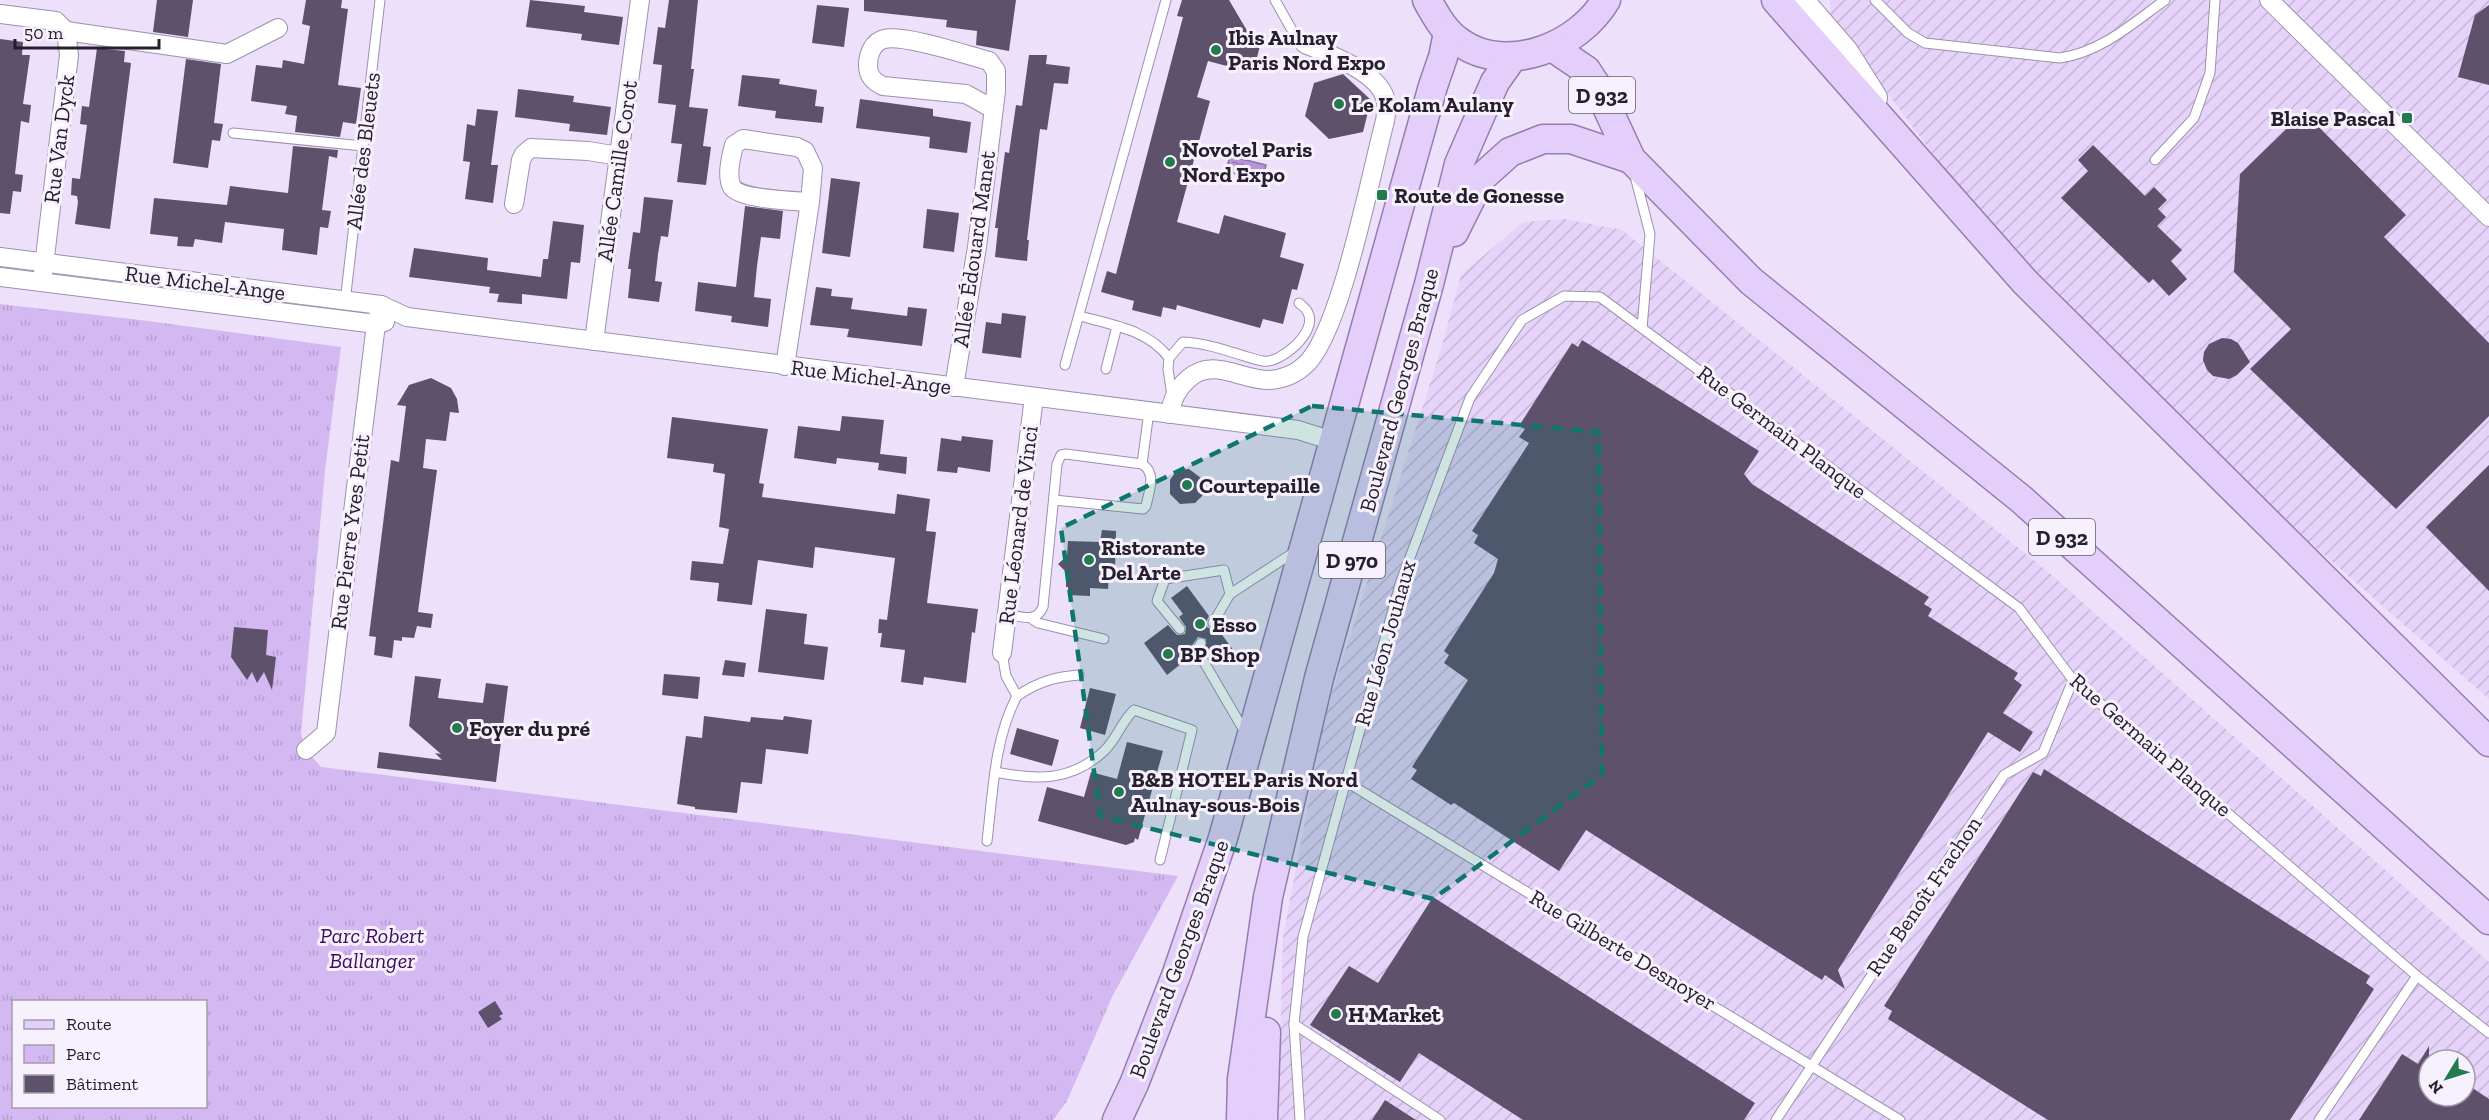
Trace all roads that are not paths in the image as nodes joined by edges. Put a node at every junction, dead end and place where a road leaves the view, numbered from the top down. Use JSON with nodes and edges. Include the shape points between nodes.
{"nodes":[{"id":1,"x":381,"y":0,"type":"edge"},
{"id":2,"x":640,"y":0,"type":"edge"},
{"id":3,"x":1166,"y":0,"type":"edge"},
{"id":4,"x":1275,"y":0,"type":"edge"},
{"id":5,"x":1427,"y":0,"type":"edge"},
{"id":6,"x":1606,"y":0,"type":"edge"},
{"id":7,"x":1776,"y":0,"type":"edge"},
{"id":8,"x":1800,"y":0,"type":"edge"},
{"id":9,"x":1875,"y":0,"type":"edge"},
{"id":10,"x":2165,"y":0,"type":"edge"},
{"id":11,"x":2215,"y":0,"type":"edge"},
{"id":12,"x":2269,"y":0,"type":"edge"},
{"id":13,"x":0,"y":14,"type":"edge"},
{"id":14,"x":279,"y":28,"type":"dead end"},
{"id":15,"x":66,"y":31,"type":"junction"},
{"id":16,"x":1448,"y":33,"type":"junction"},
{"id":17,"x":1305,"y":44,"type":"joint"},
{"id":18,"x":1552,"y":47,"type":"junction"},
{"id":19,"x":1512,"y":58,"type":"junction"},
{"id":20,"x":993,"y":110,"type":"junction"},
{"id":21,"x":233,"y":133,"type":"dead end"},
{"id":22,"x":1898,"y":136,"type":"junction"},
{"id":23,"x":363,"y":146,"type":"junction"},
{"id":24,"x":619,"y":156,"type":"junction"},
{"id":25,"x":1631,"y":159,"type":"junction"},
{"id":26,"x":2155,"y":160,"type":"dead end"},
{"id":27,"x":810,"y":202,"type":"junction"},
{"id":28,"x":514,"y":204,"type":"dead end"},
{"id":29,"x":2489,"y":217,"type":"edge"},
{"id":30,"x":0,"y":257,"type":"edge"},
{"id":31,"x":44,"y":262,"type":"junction"},
{"id":32,"x":0,"y":277,"type":"edge"},
{"id":33,"x":43,"y":282,"type":"junction"},
{"id":34,"x":1429,"y":284,"type":"junction"},
{"id":35,"x":345,"y":302,"type":"junction"},
{"id":36,"x":1299,"y":303,"type":"dead end"},
{"id":37,"x":381,"y":305,"type":"junction"},
{"id":38,"x":1080,"y":316,"type":"junction"},
{"id":39,"x":407,"y":317,"type":"junction"},
{"id":40,"x":376,"y":324,"type":"junction"},
{"id":41,"x":1117,"y":326,"type":"junction"},
{"id":42,"x":1642,"y":328,"type":"junction"},
{"id":43,"x":594,"y":341,"type":"junction"},
{"id":44,"x":1169,"y":358,"type":"junction"},
{"id":45,"x":1065,"y":365,"type":"dead end"},
{"id":46,"x":785,"y":366,"type":"junction"},
{"id":47,"x":1106,"y":369,"type":"dead end"},
{"id":48,"x":954,"y":387,"type":"junction"},
{"id":49,"x":1034,"y":397,"type":"junction"},
{"id":50,"x":1171,"y":406,"type":"junction"},
{"id":51,"x":1149,"y":411,"type":"junction"},
{"id":52,"x":1333,"y":441,"type":"junction"},
{"id":53,"x":1142,"y":464,"type":"junction"},
{"id":54,"x":1054,"y":500,"type":"junction"},
{"id":55,"x":1306,"y":545,"type":"junction"},
{"id":56,"x":1230,"y":594,"type":"junction"},
{"id":57,"x":1007,"y":615,"type":"junction"},
{"id":58,"x":1032,"y":619,"type":"junction"},
{"id":59,"x":1213,"y":622,"type":"dead end"},
{"id":60,"x":1180,"y":629,"type":"dead end"},
{"id":61,"x":1104,"y":639,"type":"dead end"},
{"id":62,"x":1190,"y":642,"type":"dead end"},
{"id":63,"x":1002,"y":653,"type":"joint"},
{"id":64,"x":1079,"y":675,"type":"dead end"},
{"id":65,"x":2073,"y":680,"type":"junction"},
{"id":66,"x":1017,"y":696,"type":"junction"},
{"id":67,"x":1250,"y":740,"type":"junction"},
{"id":68,"x":2489,"y":742,"type":"edge"},
{"id":69,"x":306,"y":750,"type":"dead end"},
{"id":70,"x":995,"y":772,"type":"junction"},
{"id":71,"x":1345,"y":781,"type":"junction"},
{"id":72,"x":1281,"y":837,"type":"junction"},
{"id":73,"x":987,"y":841,"type":"dead end"},
{"id":74,"x":1160,"y":860,"type":"dead end"},
{"id":75,"x":2489,"y":920,"type":"edge"},
{"id":76,"x":2417,"y":976,"type":"junction"},
{"id":77,"x":1294,"y":1024,"type":"junction"},
{"id":78,"x":2489,"y":1033,"type":"edge"},
{"id":79,"x":1265,"y":1039,"type":"junction"},
{"id":80,"x":1812,"y":1064,"type":"junction"},
{"id":81,"x":1274,"y":1086,"type":"dead end"},
{"id":82,"x":1117,"y":1120,"type":"edge"},
{"id":83,"x":1241,"y":1120,"type":"edge"},
{"id":84,"x":1263,"y":1120,"type":"edge"},
{"id":85,"x":1300,"y":1120,"type":"edge"},
{"id":86,"x":1440,"y":1120,"type":"edge"},
{"id":87,"x":1776,"y":1120,"type":"edge"},
{"id":88,"x":1900,"y":1120,"type":"edge"},
{"id":89,"x":2319,"y":1120,"type":"edge"}],
"edges":[{"from":1,"to":23,"type":"lane","name":"Allée des Bleuets"},
{"from":2,"to":24,"type":"street","name":"Allée Camille Corot"},
{"from":3,"to":38,"type":"lane"},
{"from":4,"to":17,"type":"lane","via":[[1297,39]]},
{"from":5,"to":16,"type":"main road"},
{"from":6,"to":18,"type":"main road","via":[[1575,33]]},
{"from":7,"to":22,"type":"main road"},
{"from":8,"to":22,"type":"main road","via":[[1845,52]]},
{"from":9,"to":10,"type":"lane","via":[[1908,33],[1926,43],[2060,58],[2099,47]]},
{"from":11,"to":26,"type":"lane","via":[[2210,74],[2194,118]]},
{"from":12,"to":29,"type":"street"},
{"from":13,"to":15,"type":"street","via":[[56,21]]},
{"from":14,"to":15,"type":"street","via":[[227,54]]},
{"from":15,"to":31,"type":"street","name":"Rue Van Dyck","via":[[69,55]]},
{"from":16,"to":19,"type":"main road","via":[[1487,56]]},
{"from":16,"to":52,"type":"main road","name":"Boulevard Georges Braque","number":"D 970"},
{"from":17,"to":50,"type":"street","via":[[1361,71],[1382,92],[1386,102],[1385,121],[1348,267],[1323,342],[1314,357],[1292,374],[1269,380],[1202,369],[1180,386]]},
{"from":18,"to":19,"type":"main road"},
{"from":18,"to":25,"type":"main road","number":"D 932","via":[[1586,70]]},
{"from":19,"to":34,"type":"main road","name":"Boulevard Georges Braque","number":"D 970","via":[[1495,82],[1459,164]]},
{"from":20,"to":20,"type":"street","name":"Allée Édouard Manet","via":[[996,71],[989,61],[898,38],[883,39],[873,45],[868,71],[874,82],[966,94]]},
{"from":20,"to":48,"type":"street","name":"Allée Édouard Manet","via":[[977,247]]},
{"from":21,"to":23,"type":"lane"},
{"from":22,"to":68,"type":"main road","via":[[2025,282]]},
{"from":23,"to":35,"type":"lane","name":"Allée des Bleuets"},
{"from":24,"to":28,"type":"street","via":[[531,148],[520,160]]},
{"from":24,"to":43,"type":"street","name":"Allée Camille Corot"},
{"from":25,"to":34,"type":"main road","via":[[1571,139],[1543,139],[1510,152],[1481,178]]},
{"from":25,"to":42,"type":"lane","via":[[1650,234]]},
{"from":25,"to":75,"type":"main road","number":"D 932","via":[[1751,281],[2021,500]]},
{"from":27,"to":27,"type":"street","via":[[745,195],[734,190],[729,174],[734,145],[743,139],[754,139],[805,151],[813,168]]},
{"from":27,"to":46,"type":"street"},
{"from":30,"to":31,"type":"street","name":"Rue Michel-Ange"},
{"from":31,"to":33,"type":"street","name":"Rue Van Dyck"},
{"from":31,"to":35,"type":"street","name":"Rue Michel-Ange"},
{"from":32,"to":33,"type":"street","name":"Rue Michel-Ange"},
{"from":33,"to":40,"type":"street","name":"Rue Michel-Ange"},
{"from":34,"to":72,"type":"main road","name":"Boulevard Georges Braque","number":"D 970","via":[[1319,678]]},
{"from":35,"to":37,"type":"street","name":"Rue Michel-Ange"},
{"from":36,"to":44,"type":"lane","via":[[1310,320],[1305,333],[1290,352],[1275,359],[1265,362],[1209,345],[1183,342]]},
{"from":37,"to":39,"type":"street","name":"Rue Michel-Ange"},
{"from":37,"to":40,"type":"street","name":"Rue Pierre Yves Petit"},
{"from":38,"to":41,"type":"lane"},
{"from":38,"to":45,"type":"lane"},
{"from":39,"to":40,"type":"street","name":"Rue Michel-Ange"},
{"from":39,"to":43,"type":"street","name":"Rue Michel-Ange"},
{"from":40,"to":69,"type":"street","name":"Rue Pierre Yves Petit","via":[[326,733]]},
{"from":41,"to":44,"type":"lane","via":[[1151,340]]},
{"from":41,"to":47,"type":"lane"},
{"from":42,"to":65,"type":"lane","name":"Rue Germain Planque","via":[[2019,608]]},
{"from":42,"to":71,"type":"lane","name":"Rue Léon Jouhaux","via":[[1600,297],[1564,296],[1522,320],[1470,398],[1400,584]]},
{"from":43,"to":46,"type":"street","name":"Rue Michel-Ange"},
{"from":44,"to":50,"type":"lane"},
{"from":46,"to":48,"type":"street","name":"Rue Michel-Ange"},
{"from":48,"to":49,"type":"street","name":"Rue Michel-Ange"},
{"from":49,"to":51,"type":"street","name":"Rue Michel-Ange"},
{"from":49,"to":57,"type":"street","name":"Rue Léonard de Vinci"},
{"from":50,"to":51,"type":"street","name":"Rue Michel-Ange"},
{"from":50,"to":52,"type":"street","name":"Rue Michel-Ange","via":[[1298,430]]},
{"from":51,"to":53,"type":"lane"},
{"from":52,"to":55,"type":"main road","name":"Boulevard Georges Braque","number":"D 970"},
{"from":53,"to":54,"type":"lane","via":[[1061,455]]},
{"from":53,"to":54,"type":"lane","via":[[1151,473],[1143,509]]},
{"from":54,"to":58,"type":"lane","via":[[1043,607]]},
{"from":55,"to":56,"type":"lane"},
{"from":55,"to":67,"type":"main road","name":"Boulevard Georges Braque","number":"D 970"},
{"from":56,"to":59,"type":"lane"},
{"from":56,"to":60,"type":"lane","via":[[1224,570],[1166,579],[1157,601]]},
{"from":57,"to":58,"type":"lane"},
{"from":57,"to":63,"type":"street","name":"Rue Léonard de Vinci"},
{"from":58,"to":61,"type":"lane"},
{"from":62,"to":67,"type":"lane","via":[[1199,647]]},
{"from":63,"to":66,"type":"lane","via":[[1006,676]]},
{"from":64,"to":66,"type":"lane","via":[[1052,678]]},
{"from":65,"to":76,"type":"lane","name":"Rue Germain Planque"},
{"from":65,"to":80,"type":"lane","name":"Rue Benoît Frachon","via":[[2043,753],[2004,775]]},
{"from":66,"to":70,"type":"lane","via":[[1007,715]]},
{"from":67,"to":82,"type":"main road","name":"Boulevard Georges Braque","number":"D 970","via":[[1223,838],[1177,973]]},
{"from":70,"to":73,"type":"lane"},
{"from":70,"to":74,"type":"lane","via":[[1044,778],[1067,773],[1103,751],[1134,710],[1192,730]]},
{"from":71,"to":77,"type":"lane","name":"Rue Léon Jouhaux","via":[[1303,937]]},
{"from":71,"to":80,"type":"lane","name":"Rue Gilberte Desnoyer"},
{"from":72,"to":79,"type":"main road","via":[[1288,877],[1272,968]]},
{"from":72,"to":83,"type":"main road","name":"Boulevard Georges Braque","number":"D 970","via":[[1256,969],[1242,1079]]},
{"from":76,"to":78,"type":"lane","name":"Rue Germain Planque"},
{"from":76,"to":89,"type":"lane"},
{"from":77,"to":85,"type":"lane","name":"Rue Léon Jouhaux"},
{"from":77,"to":86,"type":"lane"},
{"from":79,"to":81,"type":"lane"},
{"from":79,"to":84,"type":"main road"},
{"from":80,"to":87,"type":"lane","name":"Rue Benoît Frachon"},
{"from":80,"to":88,"type":"lane","name":"Rue Gilberte Desnoyer"}]}
